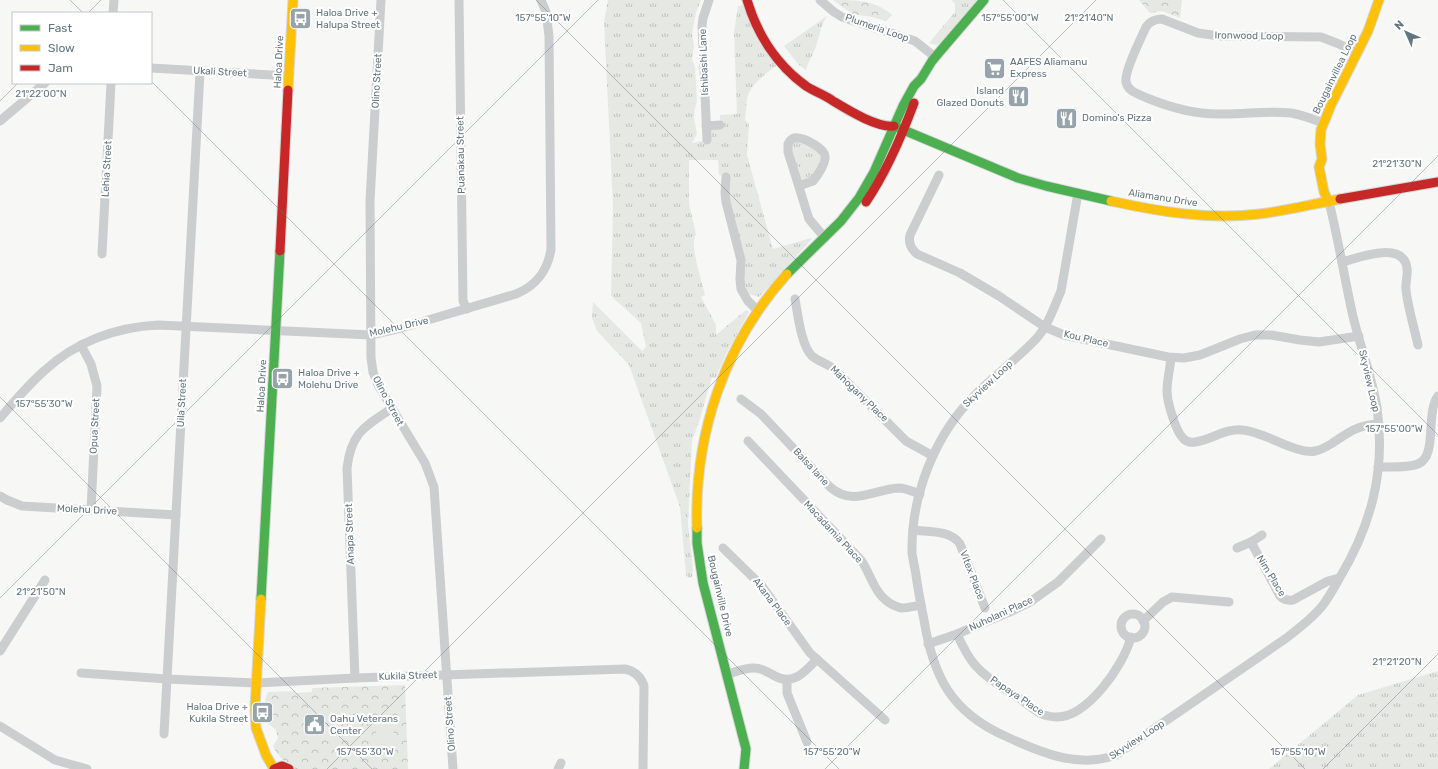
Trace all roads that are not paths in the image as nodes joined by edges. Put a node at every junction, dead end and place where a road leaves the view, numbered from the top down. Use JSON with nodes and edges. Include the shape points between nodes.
{"nodes":[{"id":1,"x":114,"y":0,"type":"edge"},
{"id":2,"x":293,"y":0,"type":"edge"},
{"id":3,"x":381,"y":0,"type":"edge"},
{"id":4,"x":459,"y":0,"type":"edge"},
{"id":5,"x":541,"y":0,"type":"edge"},
{"id":6,"x":709,"y":0,"type":"edge"},
{"id":7,"x":748,"y":0,"type":"edge"},
{"id":8,"x":820,"y":0,"type":"edge"},
{"id":9,"x":984,"y":0,"type":"edge"},
{"id":10,"x":1379,"y":0,"type":"edge"},
{"id":11,"x":113,"y":12,"type":"edge"},
{"id":12,"x":1357,"y":53,"type":"junction"},
{"id":13,"x":935,"y":57,"type":"junction"},
{"id":14,"x":152,"y":68,"type":"edge"},
{"id":15,"x":200,"y":72,"type":"junction"},
{"id":16,"x":289,"y":76,"type":"junction"},
{"id":17,"x":921,"y":79,"type":"junction"},
{"id":18,"x":44,"y":84,"type":"edge"},
{"id":19,"x":111,"y":84,"type":"edge"},
{"id":20,"x":0,"y":121,"type":"edge"},
{"id":21,"x":1323,"y":123,"type":"junction"},
{"id":22,"x":720,"y":125,"type":"dead end"},
{"id":23,"x":706,"y":126,"type":"junction"},
{"id":24,"x":894,"y":126,"type":"junction"},
{"id":25,"x":903,"y":130,"type":"junction"},
{"id":26,"x":706,"y":140,"type":"dead end"},
{"id":27,"x":939,"y":175,"type":"dead end"},
{"id":28,"x":726,"y":177,"type":"dead end"},
{"id":29,"x":1438,"y":182,"type":"edge"},
{"id":30,"x":798,"y":186,"type":"junction"},
{"id":31,"x":1078,"y":193,"type":"junction"},
{"id":32,"x":1329,"y":202,"type":"junction"},
{"id":33,"x":835,"y":227,"type":"junction"},
{"id":34,"x":825,"y":238,"type":"junction"},
{"id":35,"x":102,"y":254,"type":"dead end"},
{"id":36,"x":1342,"y":262,"type":"junction"},
{"id":37,"x":795,"y":299,"type":"dead end"},
{"id":38,"x":466,"y":309,"type":"junction"},
{"id":39,"x":758,"y":311,"type":"junction"},
{"id":40,"x":186,"y":326,"type":"junction"},
{"id":41,"x":1045,"y":327,"type":"junction"},
{"id":42,"x":275,"y":331,"type":"junction"},
{"id":43,"x":371,"y":335,"type":"junction"},
{"id":44,"x":1358,"y":336,"type":"junction"},
{"id":45,"x":81,"y":345,"type":"junction"},
{"id":46,"x":1418,"y":345,"type":"dead end"},
{"id":47,"x":1171,"y":358,"type":"junction"},
{"id":48,"x":1438,"y":396,"type":"edge"},
{"id":49,"x":741,"y":398,"type":"dead end"},
{"id":50,"x":391,"y":409,"type":"junction"},
{"id":51,"x":0,"y":418,"type":"edge"},
{"id":52,"x":1378,"y":424,"type":"junction"},
{"id":53,"x":748,"y":441,"type":"dead end"},
{"id":54,"x":933,"y":456,"type":"junction"},
{"id":55,"x":1378,"y":467,"type":"junction"},
{"id":56,"x":920,"y":494,"type":"junction"},
{"id":57,"x":0,"y":496,"type":"edge"},
{"id":58,"x":91,"y":510,"type":"junction"},
{"id":59,"x":176,"y":515,"type":"junction"},
{"id":60,"x":913,"y":530,"type":"junction"},
{"id":61,"x":1262,"y":535,"type":"dead end"},
{"id":62,"x":1101,"y":539,"type":"dead end"},
{"id":63,"x":1251,"y":542,"type":"junction"},
{"id":64,"x":723,"y":548,"type":"dead end"},
{"id":65,"x":1237,"y":548,"type":"dead end"},
{"id":66,"x":1339,"y":578,"type":"junction"},
{"id":67,"x":45,"y":580,"type":"dead end"},
{"id":68,"x":1228,"y":602,"type":"dead end"},
{"id":69,"x":921,"y":605,"type":"junction"},
{"id":70,"x":985,"y":608,"type":"dead end"},
{"id":71,"x":1143,"y":620,"type":"junction"},
{"id":72,"x":957,"y":634,"type":"junction"},
{"id":73,"x":1131,"y":638,"type":"junction"},
{"id":74,"x":928,"y":644,"type":"junction"},
{"id":75,"x":0,"y":651,"type":"edge"},
{"id":76,"x":817,"y":659,"type":"junction"},
{"id":77,"x":81,"y":673,"type":"dead end"},
{"id":78,"x":728,"y":674,"type":"junction"},
{"id":79,"x":447,"y":675,"type":"junction"},
{"id":80,"x":355,"y":678,"type":"junction"},
{"id":81,"x":167,"y":679,"type":"junction"},
{"id":82,"x":787,"y":680,"type":"junction"},
{"id":83,"x":256,"y":683,"type":"junction"},
{"id":84,"x":885,"y":720,"type":"dead end"},
{"id":85,"x":0,"y":726,"type":"edge"},
{"id":86,"x":164,"y":734,"type":"dead end"},
{"id":87,"x":807,"y":742,"type":"dead end"},
{"id":88,"x":87,"y":769,"type":"edge"},
{"id":89,"x":274,"y":769,"type":"edge"},
{"id":90,"x":290,"y":769,"type":"edge"},
{"id":91,"x":453,"y":769,"type":"edge"},
{"id":92,"x":643,"y":769,"type":"edge"},
{"id":93,"x":744,"y":769,"type":"edge"}],
"edges":[{"from":1,"to":11,"type":"street"},
{"from":2,"to":16,"type":"street","name":"Haloa Drive"},
{"from":3,"to":43,"type":"street","name":"Olino Street","via":[[370,201]]},
{"from":4,"to":38,"type":"street","name":"Puanakau Street"},
{"from":5,"to":38,"type":"street","name":"Molehu Drive","via":[[546,12],[549,36],[550,255],[546,269],[527,289]]},
{"from":6,"to":23,"type":"street","name":"Ishibashi Lane","via":[[702,26]]},
{"from":7,"to":24,"type":"street","name":"Aliamanu Drive","via":[[753,18],[762,35],[793,76],[808,88],[839,105],[886,127]]},
{"from":8,"to":13,"type":"street","name":"Plumeria Loop","via":[[842,17],[915,41]]},
{"from":9,"to":13,"type":"street"},
{"from":10,"to":12,"type":"street","name":"Bougainvillea Loop"},
{"from":12,"to":21,"type":"street","name":"Bougainvillea Loop"},
{"from":12,"to":21,"type":"street","name":"Ironwood Loop","via":[[1321,37],[1219,36],[1198,33],[1158,19],[1146,27],[1127,73],[1126,83],[1132,90],[1164,105],[1201,113],[1291,113]]},
{"from":13,"to":17,"type":"street"},
{"from":14,"to":15,"type":"street","name":"Ukali Street"},
{"from":15,"to":16,"type":"street","name":"Ukali Street"},
{"from":15,"to":40,"type":"street","name":"Uila Street"},
{"from":16,"to":42,"type":"street","name":"Haloa Drive"},
{"from":17,"to":24,"type":"street","via":[[914,86]]},
{"from":17,"to":25,"type":"street","via":[[920,89]]},
{"from":18,"to":20,"type":"street"},
{"from":19,"to":35,"type":"street","name":"Lehia Street"},
{"from":21,"to":32,"type":"street","name":"Bougainvillea Loop","via":[[1320,137],[1322,159],[1319,167],[1324,192]]},
{"from":22,"to":23,"type":"street"},
{"from":23,"to":26,"type":"street","name":"Ishibashi Lane"},
{"from":24,"to":25,"type":"street","name":"Aliamanu Drive"},
{"from":24,"to":33,"type":"street","via":[[870,181]]},
{"from":25,"to":31,"type":"street","name":"Aliamanu Drive","via":[[1018,178]]},
{"from":25,"to":33,"type":"street","via":[[877,186],[864,206]]},
{"from":27,"to":41,"type":"street","name":"Kou Place","via":[[910,235],[912,249],[917,254],[960,273]]},
{"from":28,"to":39,"type":"street","via":[[726,202],[741,262],[741,289]]},
{"from":29,"to":32,"type":"street","name":"Aliamanu Drive"},
{"from":30,"to":30,"type":"street","via":[[813,181],[825,158],[821,148],[801,138],[789,142],[787,149]]},
{"from":30,"to":34,"type":"street","via":[[809,219]]},
{"from":31,"to":32,"type":"street","name":"Aliamanu Drive","via":[[1142,208],[1205,216],[1259,214]]},
{"from":31,"to":41,"type":"street","name":"Skyview Loop","via":[[1061,291]]},
{"from":32,"to":36,"type":"street","name":"Skyview Loop"},
{"from":33,"to":34,"type":"street","name":"Bougainville Drive"},
{"from":34,"to":39,"type":"street","name":"Bougainville Drive","via":[[785,277]]},
{"from":36,"to":44,"type":"street","name":"Skyview Loop"},
{"from":36,"to":46,"type":"street","via":[[1388,252],[1403,259],[1408,270],[1406,293]]},
{"from":37,"to":54,"type":"street","name":"Mahogany Place","via":[[804,342],[810,353],[831,366],[906,441]]},
{"from":38,"to":43,"type":"street","name":"Molehu Drive"},
{"from":39,"to":78,"type":"street","name":"Bougainville Drive","via":[[731,357],[716,394],[705,430],[696,487],[696,528],[703,583]]},
{"from":40,"to":42,"type":"street","name":"Molehu Drive"},
{"from":40,"to":45,"type":"street","name":"Molehu Drive","via":[[150,325],[123,329]]},
{"from":40,"to":59,"type":"street","name":"Uila Street"},
{"from":41,"to":47,"type":"street","name":"Kou Place","via":[[1064,335]]},
{"from":41,"to":54,"type":"street","name":"Skyview Loop","via":[[1036,339],[959,411]]},
{"from":42,"to":43,"type":"street","name":"Molehu Drive"},
{"from":42,"to":83,"type":"street","name":"Haloa Drive"},
{"from":43,"to":50,"type":"street","name":"Olino Street","via":[[373,372]]},
{"from":44,"to":47,"type":"street","name":"Kou Place","via":[[1319,342],[1255,335],[1200,355]]},
{"from":44,"to":52,"type":"street","name":"Skyview Loop","via":[[1374,391]]},
{"from":45,"to":51,"type":"street","name":"Molehu Drive","via":[[43,371]]},
{"from":45,"to":58,"type":"street","name":"Opua Street","via":[[91,364],[97,386]]},
{"from":47,"to":52,"type":"street","via":[[1167,392],[1169,404],[1180,435],[1189,442],[1242,430],[1312,452],[1358,428]]},
{"from":48,"to":55,"type":"street","via":[[1432,407],[1430,449],[1426,459],[1414,465]]},
{"from":49,"to":56,"type":"street","name":"Balsa lane","via":[[761,414],[839,494],[858,497],[897,488]]},
{"from":50,"to":79,"type":"street","name":"Olino Street","via":[[430,472],[434,487]]},
{"from":50,"to":80,"type":"street","name":"Anapa Street","via":[[361,431],[353,443],[348,458]]},
{"from":52,"to":55,"type":"street","name":"Skyview Loop"},
{"from":53,"to":69,"type":"street","name":"Macadamia Place","via":[[860,560],[882,597],[901,608]]},
{"from":54,"to":56,"type":"street","name":"Skyview Loop"},
{"from":55,"to":66,"type":"street","name":"Skyview Loop","via":[[1375,491],[1365,527],[1351,559]]},
{"from":56,"to":60,"type":"street","name":"Skyview Loop"},
{"from":57,"to":58,"type":"street","name":"Molehu Drive","via":[[22,506]]},
{"from":58,"to":59,"type":"street","name":"Molehu Drive"},
{"from":59,"to":81,"type":"street","name":"Uila Street"},
{"from":60,"to":69,"type":"street","name":"Skyview Loop","via":[[912,554]]},
{"from":60,"to":70,"type":"street","name":"Vitex Place","via":[[946,534],[958,541]]},
{"from":61,"to":63,"type":"street"},
{"from":62,"to":72,"type":"street","name":"Nuholani Place","via":[[1044,593],[1014,610]]},
{"from":63,"to":65,"type":"street"},
{"from":63,"to":66,"type":"street","name":"Nim Place","via":[[1280,596],[1285,600],[1293,600],[1328,581]]},
{"from":64,"to":76,"type":"street","name":"Akana Place","via":[[762,586],[802,644]]},
{"from":66,"to":74,"type":"street","name":"Skyview Loop","via":[[1322,605],[1305,624],[1122,752],[1095,762],[1081,763],[1037,751],[981,724],[951,695],[937,671]]},
{"from":67,"to":75,"type":"street"},
{"from":68,"to":71,"type":"street","name":"Papaya Place","via":[[1172,597]]},
{"from":69,"to":74,"type":"street","name":"Skyview Loop"},
{"from":71,"to":73,"type":"street","name":"Papaya Place","via":[[1142,633]]},
{"from":71,"to":73,"type":"street","via":[[1133,614],[1123,619],[1121,630]]},
{"from":72,"to":73,"type":"street","name":"Papaya Place","via":[[967,654],[982,672],[1042,714],[1056,717],[1070,714],[1102,689],[1126,652]]},
{"from":72,"to":74,"type":"street","name":"Nuholani Place"},
{"from":76,"to":82,"type":"street","via":[[802,674]]},
{"from":76,"to":84,"type":"street","name":"Akana Place"},
{"from":77,"to":81,"type":"street","name":"Kukila Street"},
{"from":78,"to":82,"type":"street","via":[[754,668]]},
{"from":78,"to":93,"type":"street","name":"Bougainville Drive","via":[[746,749]]},
{"from":79,"to":80,"type":"street","name":"Kukila Street"},
{"from":79,"to":91,"type":"street","name":"Olino Street"},
{"from":79,"to":92,"type":"street","name":"Kukila Street","via":[[629,670],[637,675],[644,686]]},
{"from":80,"to":83,"type":"street","name":"Kukila Street"},
{"from":81,"to":83,"type":"street","name":"Kukila Street"},
{"from":81,"to":86,"type":"street","name":"Uila Street"},
{"from":82,"to":87,"type":"street","via":[[787,695]]},
{"from":83,"to":89,"type":"street","name":"Haloa Drive","via":[[256,728]]},
{"from":85,"to":88,"type":"street","via":[[55,760]]},
{"from":89,"to":90,"type":"street","via":[[285,766]]}]}
